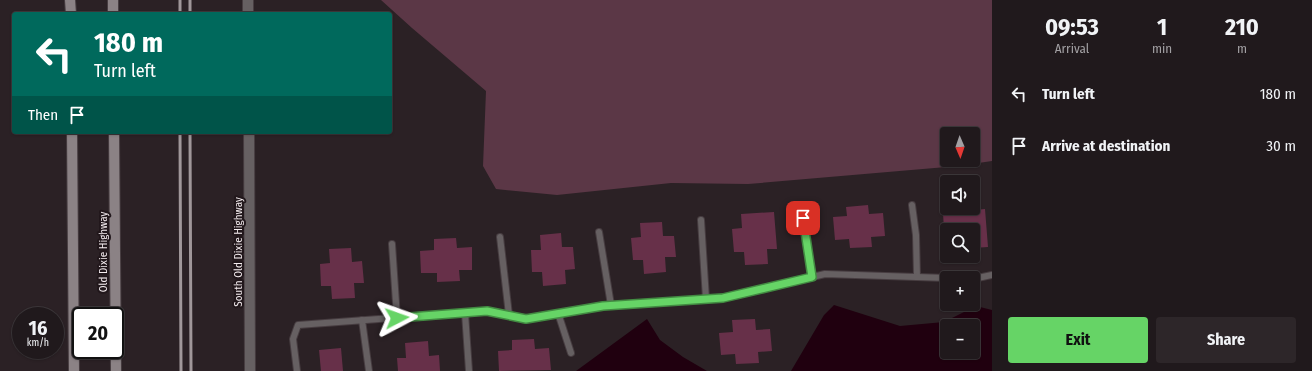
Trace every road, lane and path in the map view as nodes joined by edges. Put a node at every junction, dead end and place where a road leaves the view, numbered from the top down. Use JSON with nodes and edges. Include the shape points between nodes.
{"nodes":[{"id":1,"x":70,"y":0,"type":"edge"},
{"id":2,"x":113,"y":0,"type":"edge"},
{"id":3,"x":248,"y":0,"type":"edge"},
{"id":4,"x":70,"y":12,"type":"edge"},
{"id":5,"x":113,"y":12,"type":"edge"},
{"id":6,"x":248,"y":12,"type":"edge"},
{"id":7,"x":72,"y":134,"type":"edge"},
{"id":8,"x":114,"y":134,"type":"edge"},
{"id":9,"x":249,"y":134,"type":"edge"},
{"id":10,"x":912,"y":205,"type":"dead end"},
{"id":11,"x":803,"y":218,"type":"dead end"},
{"id":12,"x":701,"y":220,"type":"dead end"},
{"id":13,"x":599,"y":232,"type":"dead end"},
{"id":14,"x":500,"y":237,"type":"dead end"},
{"id":15,"x":392,"y":244,"type":"dead end"},
{"id":16,"x":992,"y":275,"type":"edge"},
{"id":17,"x":812,"y":277,"type":"junction"},
{"id":18,"x":917,"y":277,"type":"junction"},
{"id":19,"x":940,"y":278,"type":"edge"},
{"id":20,"x":980,"y":278,"type":"edge"},
{"id":21,"x":706,"y":299,"type":"junction"},
{"id":22,"x":611,"y":305,"type":"junction"},
{"id":23,"x":465,"y":313,"type":"junction"},
{"id":24,"x":558,"y":314,"type":"junction"},
{"id":25,"x":509,"y":316,"type":"junction"},
{"id":26,"x":397,"y":318,"type":"junction"},
{"id":27,"x":362,"y":320,"type":"junction"},
{"id":28,"x":571,"y":353,"type":"dead end"},
{"id":29,"x":74,"y":371,"type":"edge"},
{"id":30,"x":116,"y":371,"type":"edge"},
{"id":31,"x":250,"y":371,"type":"edge"},
{"id":32,"x":297,"y":371,"type":"edge"},
{"id":33,"x":369,"y":371,"type":"edge"},
{"id":34,"x":470,"y":371,"type":"edge"}],
"edges":[{"from":1,"to":4,"type":"main road"},
{"from":2,"to":5,"type":"main road"},
{"from":3,"to":6,"type":"street"},
{"from":7,"to":29,"type":"main road"},
{"from":8,"to":30,"type":"main road","name":"Old Dixie Highway"},
{"from":9,"to":31,"type":"street","name":"South Old Dixie Highway"},
{"from":10,"to":18,"type":"lane"},
{"from":11,"to":17,"type":"lane"},
{"from":12,"to":21,"type":"lane"},
{"from":13,"to":22,"type":"lane"},
{"from":14,"to":25,"type":"lane"},
{"from":15,"to":26,"type":"lane"},
{"from":16,"to":20,"type":"lane"},
{"from":17,"to":18,"type":"lane","via":[[825,274]]},
{"from":17,"to":21,"type":"lane","via":[[723,298]]},
{"from":18,"to":19,"type":"lane"},
{"from":21,"to":22,"type":"lane"},
{"from":22,"to":24,"type":"lane"},
{"from":23,"to":25,"type":"lane","via":[[487,311]]},
{"from":23,"to":26,"type":"lane"},
{"from":23,"to":34,"type":"lane"},
{"from":24,"to":25,"type":"lane","via":[[526,319]]},
{"from":24,"to":28,"type":"lane"},
{"from":26,"to":27,"type":"lane"},
{"from":27,"to":32,"type":"lane","via":[[298,325],[293,339]]},
{"from":27,"to":33,"type":"lane"}]}
